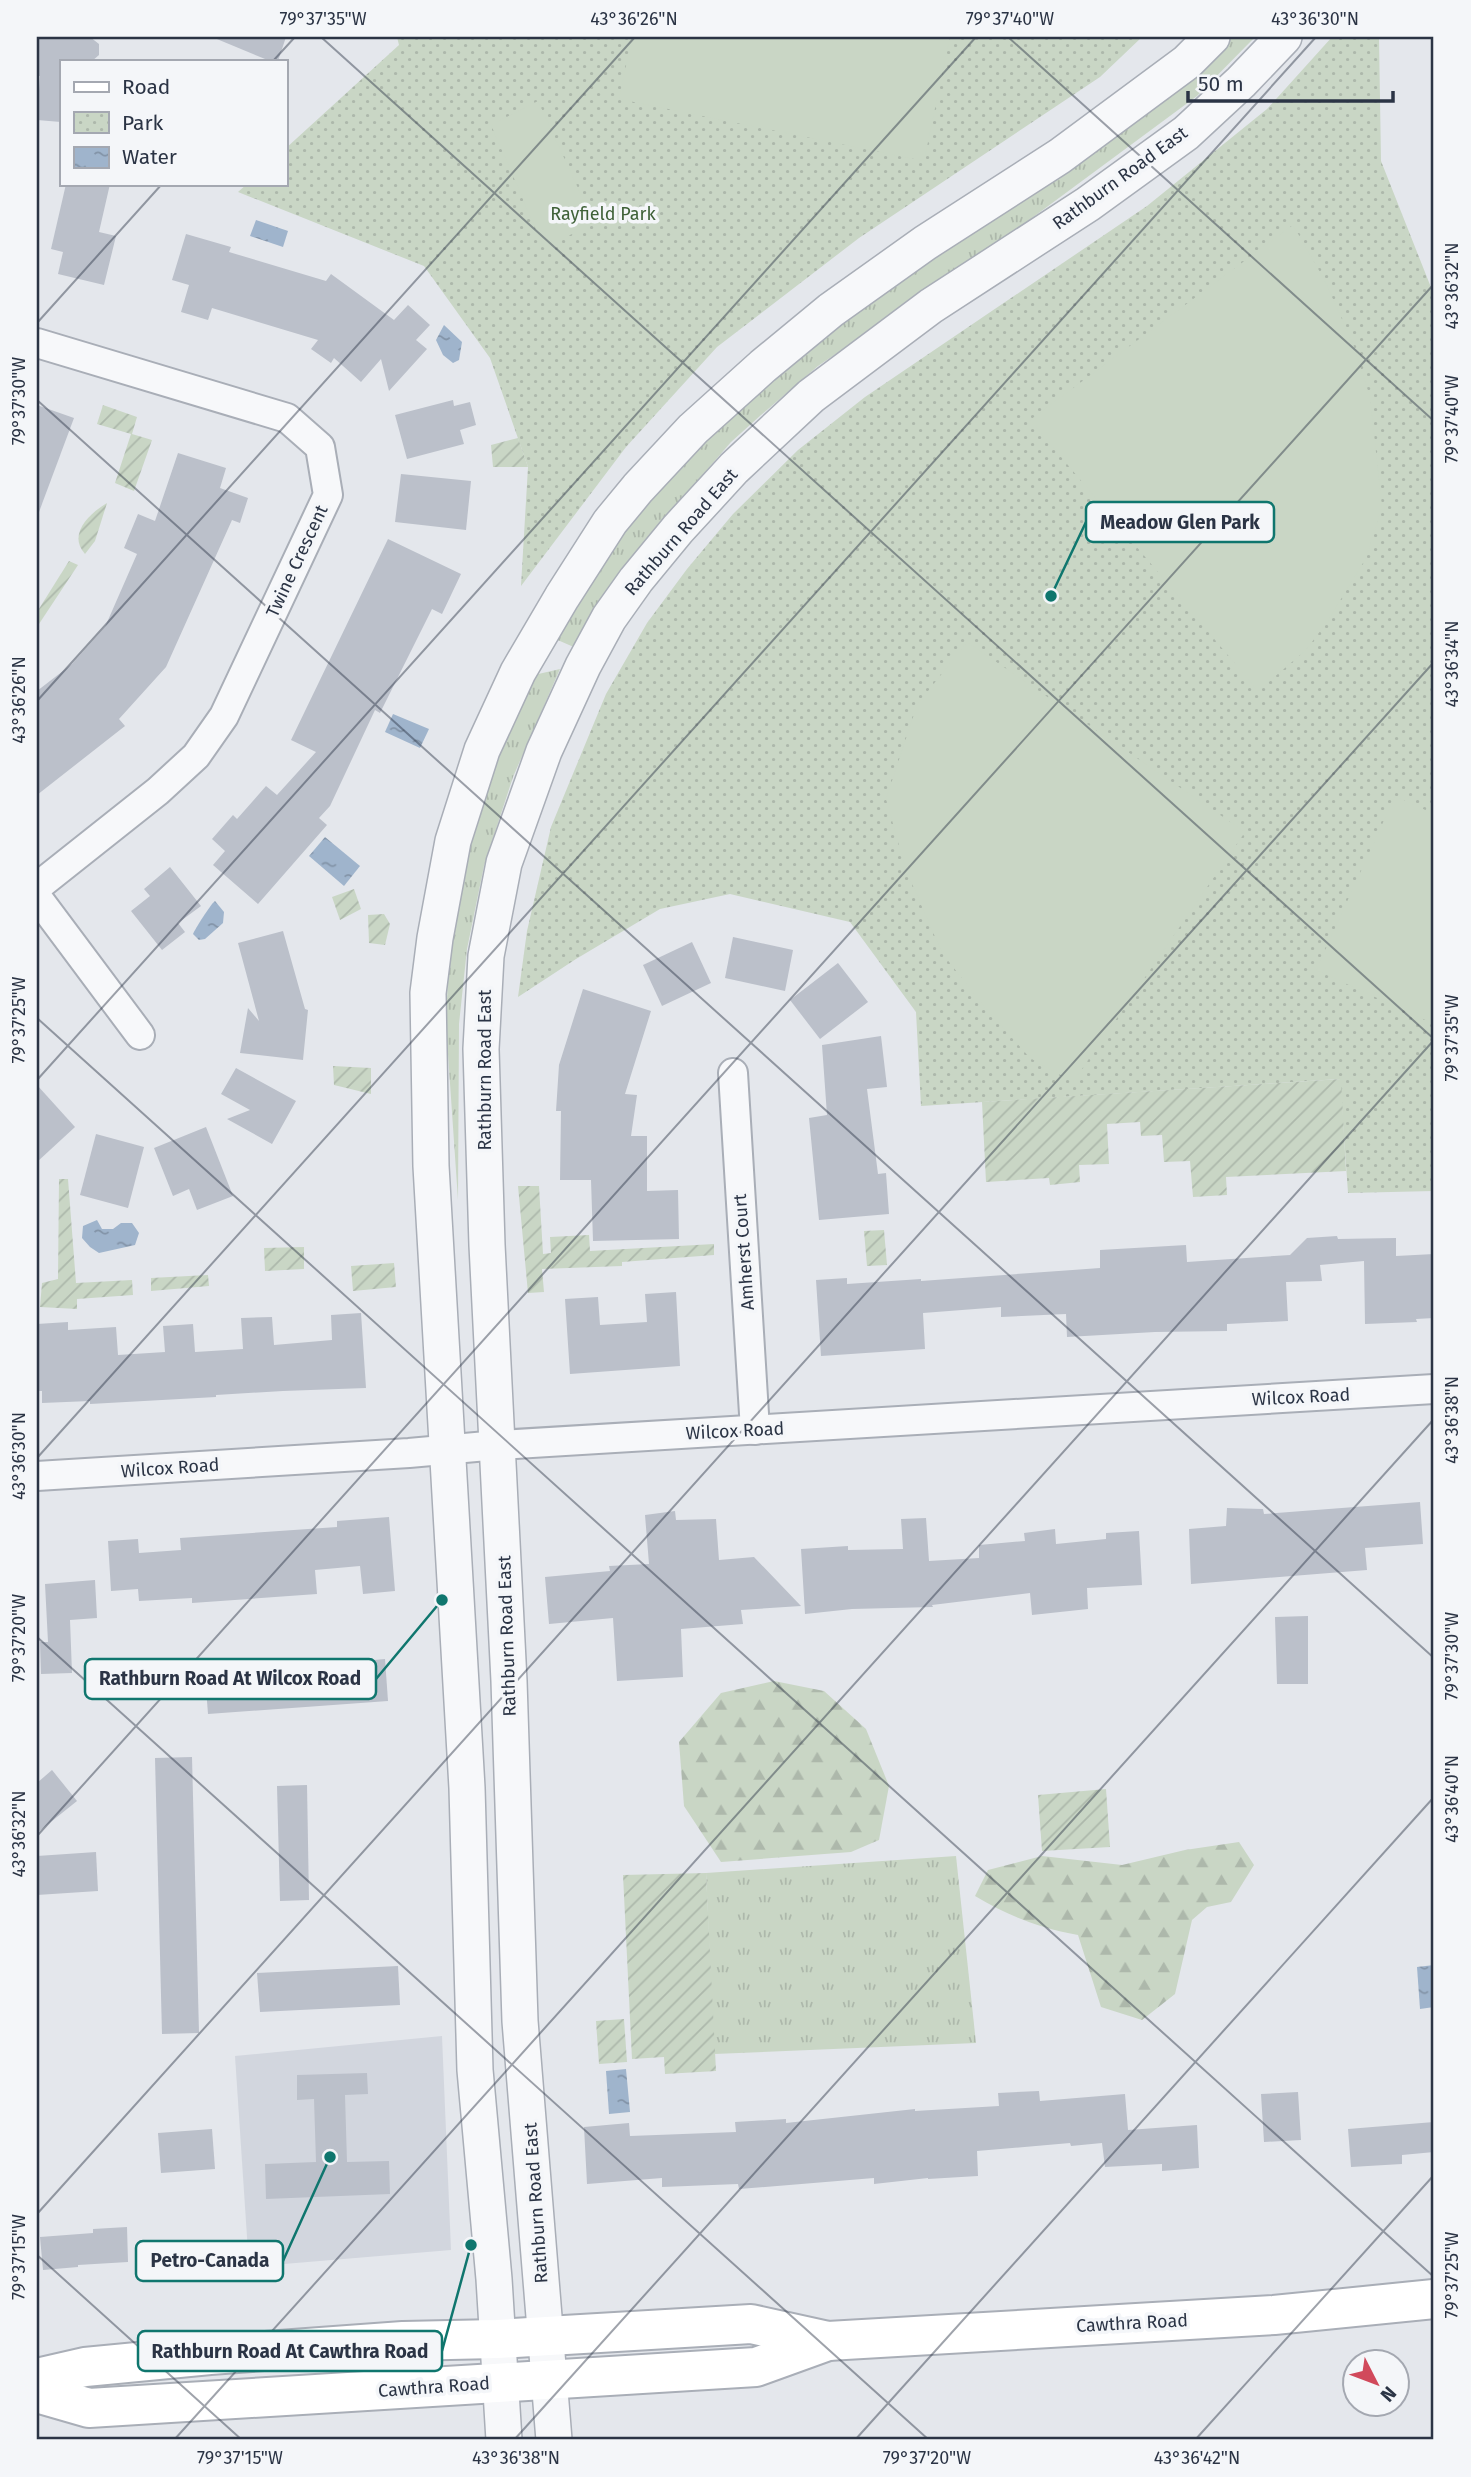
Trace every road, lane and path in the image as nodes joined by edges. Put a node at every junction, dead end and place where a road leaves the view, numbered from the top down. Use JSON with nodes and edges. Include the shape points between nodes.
{"nodes":[{"id":1,"x":1212,"y":37,"type":"edge"},
{"id":2,"x":1284,"y":37,"type":"edge"},
{"id":3,"x":37,"y":343,"type":"edge"},
{"id":4,"x":37,"y":887,"type":"edge"},
{"id":5,"x":37,"y":897,"type":"edge"},
{"id":6,"x":140,"y":1035,"type":"dead end"},
{"id":7,"x":733,"y":1073,"type":"dead end"},
{"id":8,"x":1434,"y":1389,"type":"edge"},
{"id":9,"x":755,"y":1430,"type":"junction"},
{"id":10,"x":498,"y":1445,"type":"junction"},
{"id":11,"x":447,"y":1448,"type":"junction"},
{"id":12,"x":37,"y":1476,"type":"edge"},
{"id":13,"x":1434,"y":2299,"type":"edge"},
{"id":14,"x":545,"y":2335,"type":"junction"},
{"id":15,"x":497,"y":2339,"type":"junction"},
{"id":16,"x":828,"y":2341,"type":"junction"},
{"id":17,"x":37,"y":2378,"type":"edge"},
{"id":18,"x":549,"y":2381,"type":"junction"},
{"id":19,"x":500,"y":2383,"type":"junction"},
{"id":20,"x":37,"y":2393,"type":"edge"},
{"id":21,"x":504,"y":2440,"type":"edge"},
{"id":22,"x":554,"y":2440,"type":"edge"}],
"edges":[{"from":1,"to":11,"type":"street","via":[[1187,62],[1060,156],[831,310],[693,429],[603,533],[518,672],[482,750],[453,841],[428,993],[431,1166]]},
{"from":2,"to":10,"type":"street","name":"Rathburn Road East","via":[[1186,133],[1088,204],[931,306],[811,396],[734,468],[678,529],[616,609],[583,666],[544,751],[504,863],[486,956],[481,1049]]},
{"from":3,"to":4,"type":"street","name":"Twine Crescent","via":[[287,418],[320,447],[328,495],[224,716],[196,757]]},
{"from":5,"to":6,"type":"street"},
{"from":7,"to":9,"type":"street","name":"Amherst Court"},
{"from":8,"to":9,"type":"street","name":"Wilcox Road"},
{"from":9,"to":10,"type":"street","name":"Wilcox Road"},
{"from":10,"to":11,"type":"street","name":"Wilcox Road"},
{"from":10,"to":14,"type":"street","name":"Rathburn Road East","via":[[520,2021]]},
{"from":11,"to":12,"type":"street","name":"Wilcox Road"},
{"from":11,"to":15,"type":"street","via":[[470,1862],[475,2070]]},
{"from":13,"to":16,"type":"main road","name":"Cawthra Road","via":[[1274,2315]]},
{"from":14,"to":15,"type":"main road","name":"Cawthra Road"},
{"from":14,"to":16,"type":"main road","name":"Cawthra Road","via":[[751,2324]]},
{"from":14,"to":18,"type":"street","name":"Rathburn Road East"},
{"from":15,"to":17,"type":"main road","name":"Cawthra Road","via":[[210,2355],[85,2367]]},
{"from":15,"to":19,"type":"street"},
{"from":16,"to":18,"type":"main road","name":"Cawthra Road","via":[[756,2367]]},
{"from":18,"to":19,"type":"main road","name":"Cawthra Road"},
{"from":18,"to":22,"type":"street","name":"Rathburn Road East"},
{"from":19,"to":20,"type":"main road","name":"Cawthra Road","via":[[89,2408]]},
{"from":19,"to":21,"type":"street"}]}
